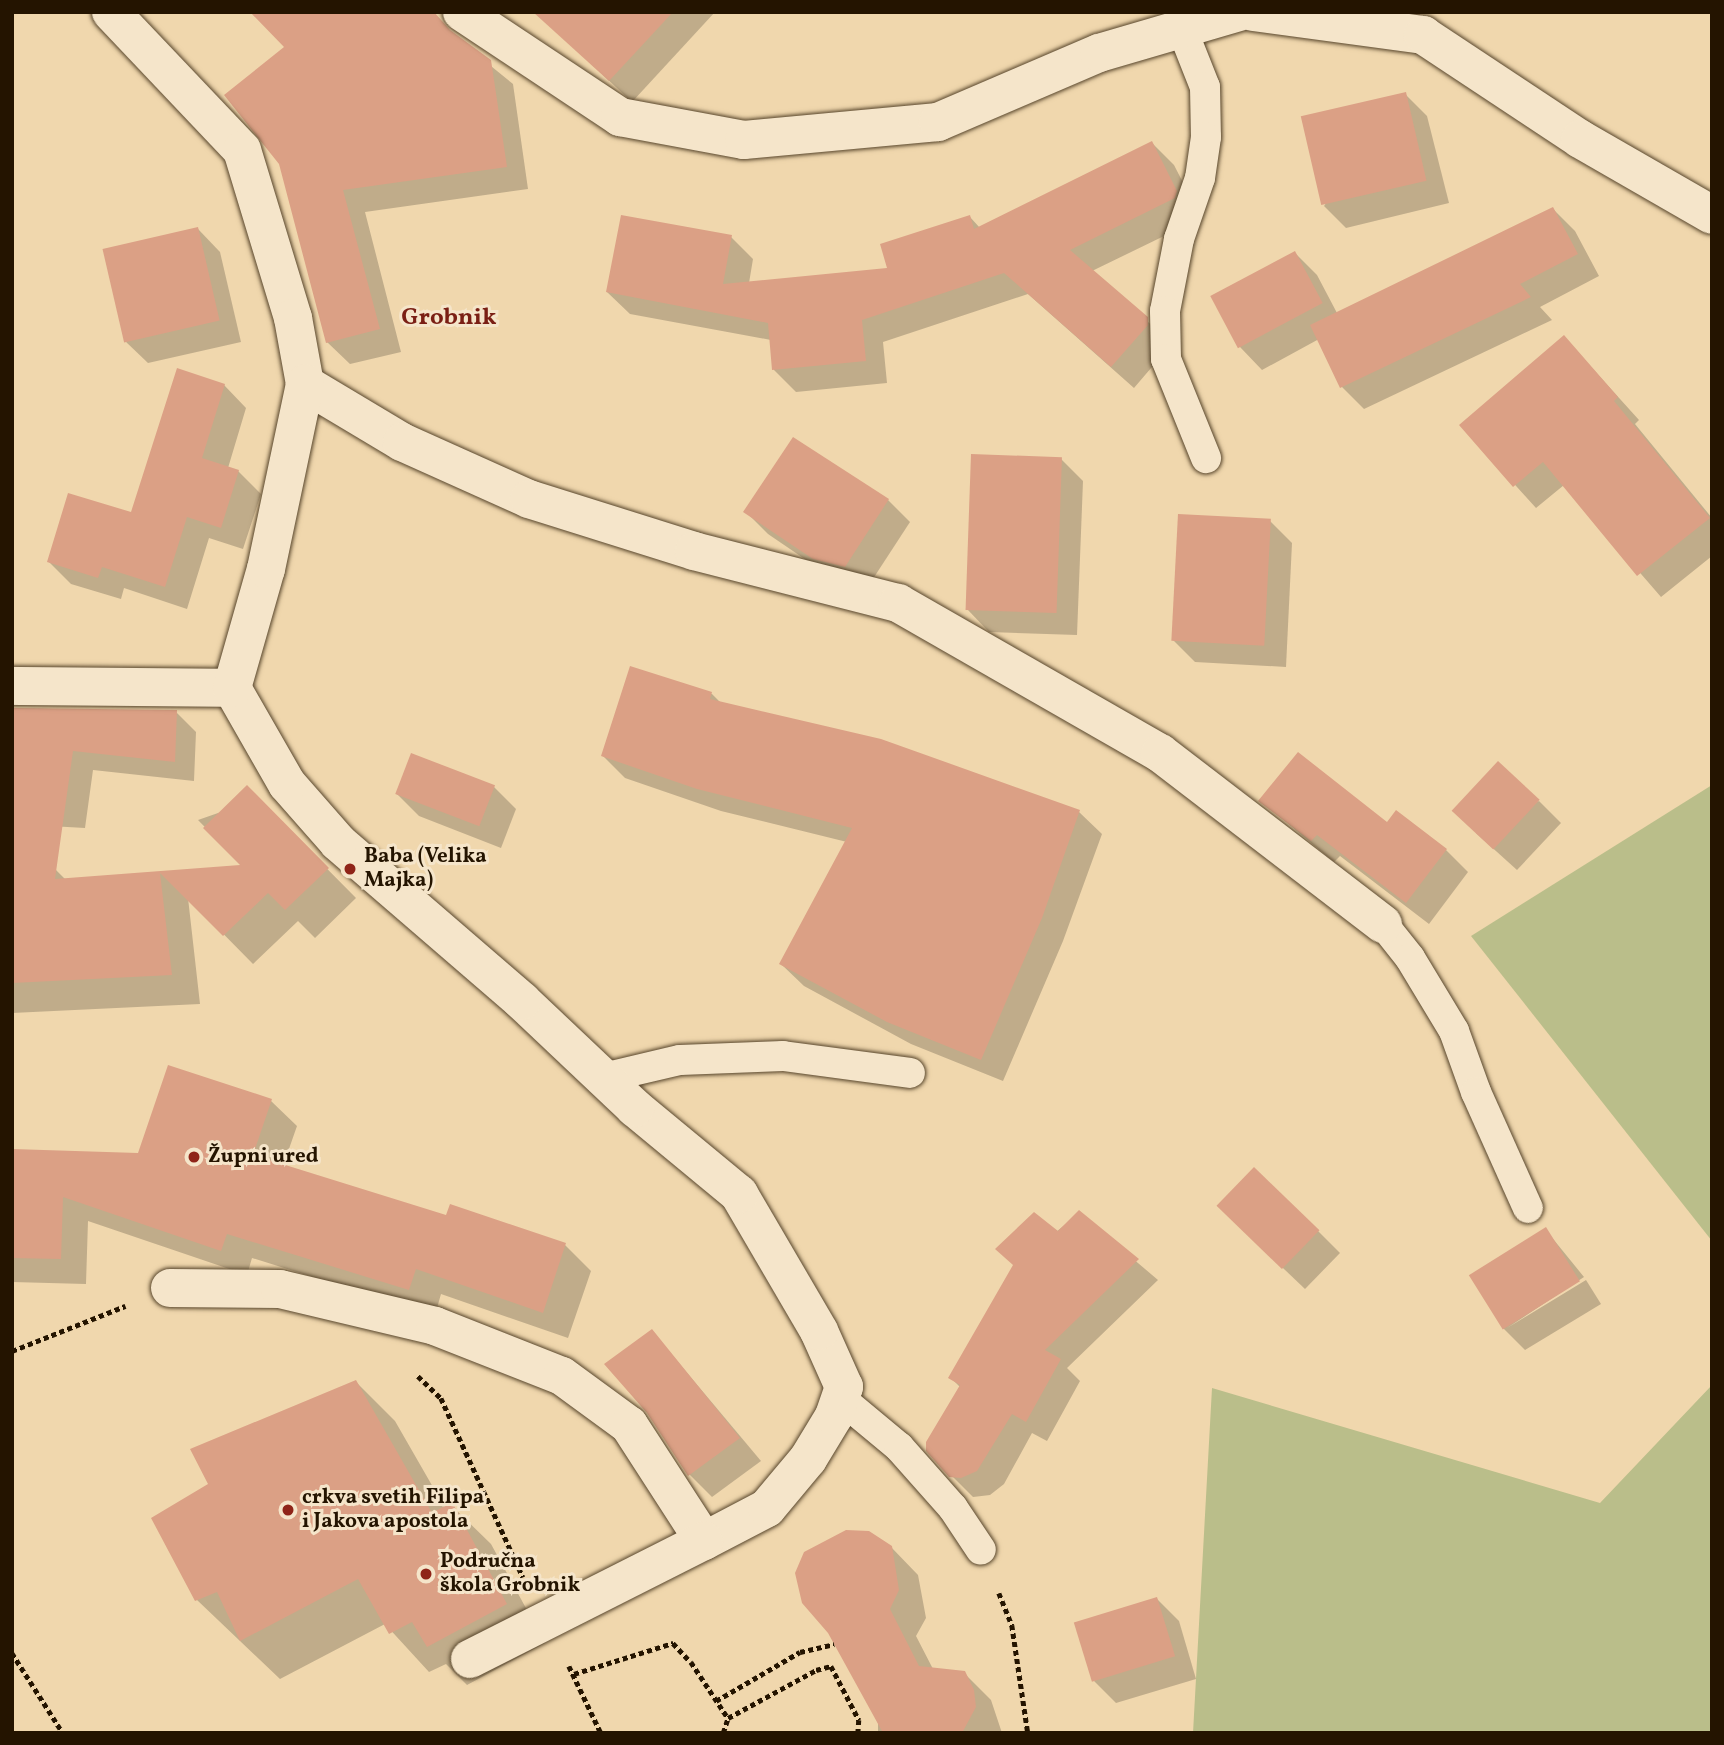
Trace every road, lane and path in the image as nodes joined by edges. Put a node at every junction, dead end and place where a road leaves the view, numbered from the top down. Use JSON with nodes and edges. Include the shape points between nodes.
{"nodes":[{"id":1,"x":111,"y":12,"type":"edge"},
{"id":2,"x":462,"y":12,"type":"edge"},
{"id":3,"x":1239,"y":12,"type":"edge"},
{"id":4,"x":1253,"y":12,"type":"edge"},
{"id":5,"x":1182,"y":29,"type":"junction"},
{"id":6,"x":1712,"y":215,"type":"edge"},
{"id":7,"x":305,"y":384,"type":"junction"},
{"id":8,"x":1206,"y":458,"type":"dead end"},
{"id":9,"x":12,"y":686,"type":"edge"},
{"id":10,"x":232,"y":688,"type":"junction"},
{"id":11,"x":1383,"y":924,"type":"joint"},
{"id":12,"x":910,"y":1073,"type":"dead end"},
{"id":13,"x":603,"y":1078,"type":"junction"},
{"id":14,"x":1528,"y":1208,"type":"dead end"},
{"id":15,"x":170,"y":1288,"type":"joint"},
{"id":16,"x":12,"y":1350,"type":"edge"},
{"id":17,"x":411,"y":1373,"type":"dead end"},
{"id":18,"x":840,"y":1398,"type":"junction"},
{"id":19,"x":704,"y":1541,"type":"junction"},
{"id":20,"x":981,"y":1550,"type":"joint"},
{"id":21,"x":544,"y":1621,"type":"junction"},
{"id":22,"x":834,"y":1644,"type":"dead end"},
{"id":23,"x":12,"y":1653,"type":"edge"},
{"id":24,"x":470,"y":1659,"type":"dead end"},
{"id":25,"x":574,"y":1674,"type":"junction"},
{"id":26,"x":716,"y":1701,"type":"junction"},
{"id":27,"x":728,"y":1718,"type":"junction"},
{"id":28,"x":63,"y":1733,"type":"edge"},
{"id":29,"x":601,"y":1733,"type":"edge"},
{"id":30,"x":723,"y":1733,"type":"edge"},
{"id":31,"x":858,"y":1733,"type":"edge"},
{"id":32,"x":1028,"y":1733,"type":"edge"}],
"edges":[{"from":1,"to":7,"type":"street","via":[[242,150],[293,318]]},
{"from":2,"to":5,"type":"street","via":[[620,117],[744,140],[938,122],[1099,53]]},
{"from":3,"to":5,"type":"street"},
{"from":4,"to":6,"type":"street","via":[[1423,35],[1580,139]]},
{"from":5,"to":8,"type":"lane","via":[[1205,87],[1206,137],[1200,178],[1179,239],[1165,312],[1166,359]]},
{"from":7,"to":10,"type":"street","via":[[266,569]]},
{"from":7,"to":11,"type":"street","via":[[402,442],[529,499],[694,551],[898,603],[1160,753]]},
{"from":9,"to":10,"type":"street"},
{"from":10,"to":13,"type":"street","via":[[287,784],[338,842]]},
{"from":11,"to":14,"type":"lane","via":[[1410,958],[1454,1031]]},
{"from":12,"to":13,"type":"lane","via":[[783,1056],[680,1060]]},
{"from":13,"to":18,"type":"street","via":[[739,1194],[819,1331],[844,1387]]},
{"from":15,"to":16,"type":"path"},
{"from":15,"to":19,"type":"street","via":[[280,1289],[435,1326],[562,1376],[629,1425]]},
{"from":17,"to":21,"type":"path","via":[[441,1398]]},
{"from":18,"to":19,"type":"street","via":[[808,1459],[767,1508]]},
{"from":18,"to":20,"type":"lane","via":[[899,1447]]},
{"from":19,"to":21,"type":"street"},
{"from":20,"to":32,"type":"path","via":[[1012,1625]]},
{"from":21,"to":24,"type":"street"},
{"from":21,"to":25,"type":"path"},
{"from":22,"to":26,"type":"path","via":[[800,1652]]},
{"from":23,"to":28,"type":"path"},
{"from":25,"to":26,"type":"path","via":[[673,1643]]},
{"from":25,"to":29,"type":"path"},
{"from":26,"to":27,"type":"path"},
{"from":27,"to":30,"type":"path"},
{"from":27,"to":31,"type":"path","via":[[831,1666],[859,1720]]}]}
